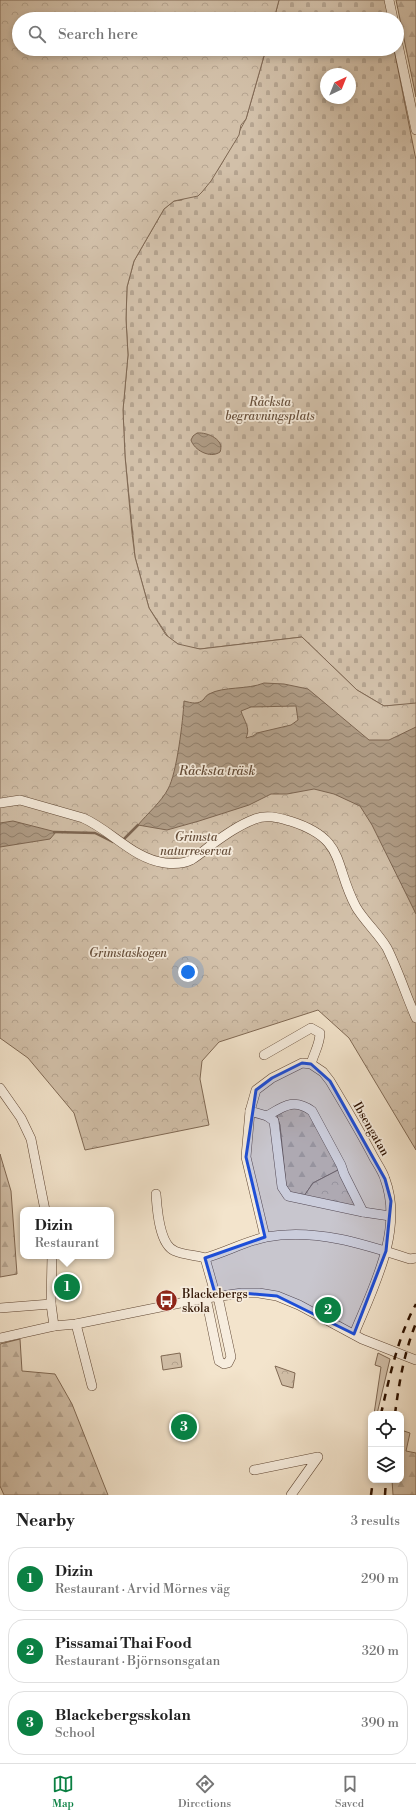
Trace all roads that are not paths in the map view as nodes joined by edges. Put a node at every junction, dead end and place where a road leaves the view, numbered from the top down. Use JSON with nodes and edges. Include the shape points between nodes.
{"nodes":[{"id":1,"x":389,"y":0,"type":"edge"},
{"id":2,"x":392,"y":12,"type":"edge"},
{"id":3,"x":400,"y":56,"type":"edge"},
{"id":4,"x":416,"y":130,"type":"edge"},
{"id":5,"x":0,"y":803,"type":"edge"},
{"id":6,"x":416,"y":1018,"type":"edge"},
{"id":7,"x":264,"y":1054,"type":"dead end"},
{"id":8,"x":311,"y":1064,"type":"junction"},
{"id":9,"x":0,"y":1088,"type":"edge"},
{"id":10,"x":250,"y":1111,"type":"junction"},
{"id":11,"x":267,"y":1116,"type":"junction"},
{"id":12,"x":156,"y":1194,"type":"dead end"},
{"id":13,"x":44,"y":1207,"type":"edge"},
{"id":14,"x":363,"y":1212,"type":"junction"},
{"id":15,"x":390,"y":1216,"type":"junction"},
{"id":16,"x":265,"y":1237,"type":"junction"},
{"id":17,"x":386,"y":1251,"type":"junction"},
{"id":18,"x":205,"y":1258,"type":"junction"},
{"id":19,"x":416,"y":1258,"type":"edge"},
{"id":20,"x":52,"y":1259,"type":"edge"},
{"id":21,"x":217,"y":1297,"type":"junction"},
{"id":22,"x":206,"y":1298,"type":"junction"},
{"id":23,"x":51,"y":1304,"type":"junction"},
{"id":24,"x":0,"y":1308,"type":"edge"},
{"id":25,"x":76,"y":1324,"type":"junction"},
{"id":26,"x":54,"y":1326,"type":"junction"},
{"id":27,"x":354,"y":1334,"type":"junction"},
{"id":28,"x":0,"y":1338,"type":"edge"},
{"id":29,"x":416,"y":1360,"type":"edge"},
{"id":30,"x":92,"y":1386,"type":"dead end"},
{"id":31,"x":254,"y":1470,"type":"dead end"},
{"id":32,"x":291,"y":1495,"type":"edge"}],
"edges":[{"from":1,"to":2,"type":"street"},
{"from":3,"to":4,"type":"street"},
{"from":5,"to":6,"type":"street","via":[[20,800],[61,810],[93,822],[134,851],[158,862],[178,864],[192,860],[237,827],[256,818],[277,816],[318,834],[334,849],[356,906],[387,949]]},
{"from":7,"to":8,"type":"street","via":[[311,1028],[320,1033],[320,1043]]},
{"from":8,"to":10,"type":"street","via":[[302,1063],[272,1078],[256,1090]]},
{"from":8,"to":15,"type":"street","name":"Ibsengatan","via":[[323,1072],[330,1081],[382,1173],[391,1201]]},
{"from":9,"to":13,"type":"street","via":[[21,1118],[31,1138]]},
{"from":10,"to":11,"type":"street"},
{"from":10,"to":16,"type":"street","via":[[246,1157]]},
{"from":11,"to":14,"type":"street","via":[[274,1121],[282,1188],[288,1196]]},
{"from":11,"to":14,"type":"street","via":[[289,1103],[305,1106],[312,1111]]},
{"from":12,"to":18,"type":"street","via":[[159,1226],[168,1245],[174,1251]]},
{"from":14,"to":15,"type":"street"},
{"from":15,"to":17,"type":"street","name":"Ibsengatan"},
{"from":16,"to":17,"type":"street","via":[[313,1235]]},
{"from":16,"to":18,"type":"street"},
{"from":17,"to":19,"type":"street","via":[[410,1259]]},
{"from":17,"to":27,"type":"street","name":"Ibsengatan"},
{"from":18,"to":21,"type":"street"},
{"from":20,"to":23,"type":"street"},
{"from":21,"to":22,"type":"street"},
{"from":21,"to":22,"type":"street","via":[[231,1357],[228,1363],[224,1364],[219,1361]]},
{"from":21,"to":27,"type":"street","via":[[242,1293],[277,1296]]},
{"from":22,"to":25,"type":"street"},
{"from":23,"to":24,"type":"street"},
{"from":23,"to":26,"type":"street"},
{"from":25,"to":26,"type":"street"},
{"from":25,"to":30,"type":"street"},
{"from":26,"to":28,"type":"street"},
{"from":27,"to":29,"type":"street"},
{"from":31,"to":32,"type":"street","via":[[318,1457]]}]}
